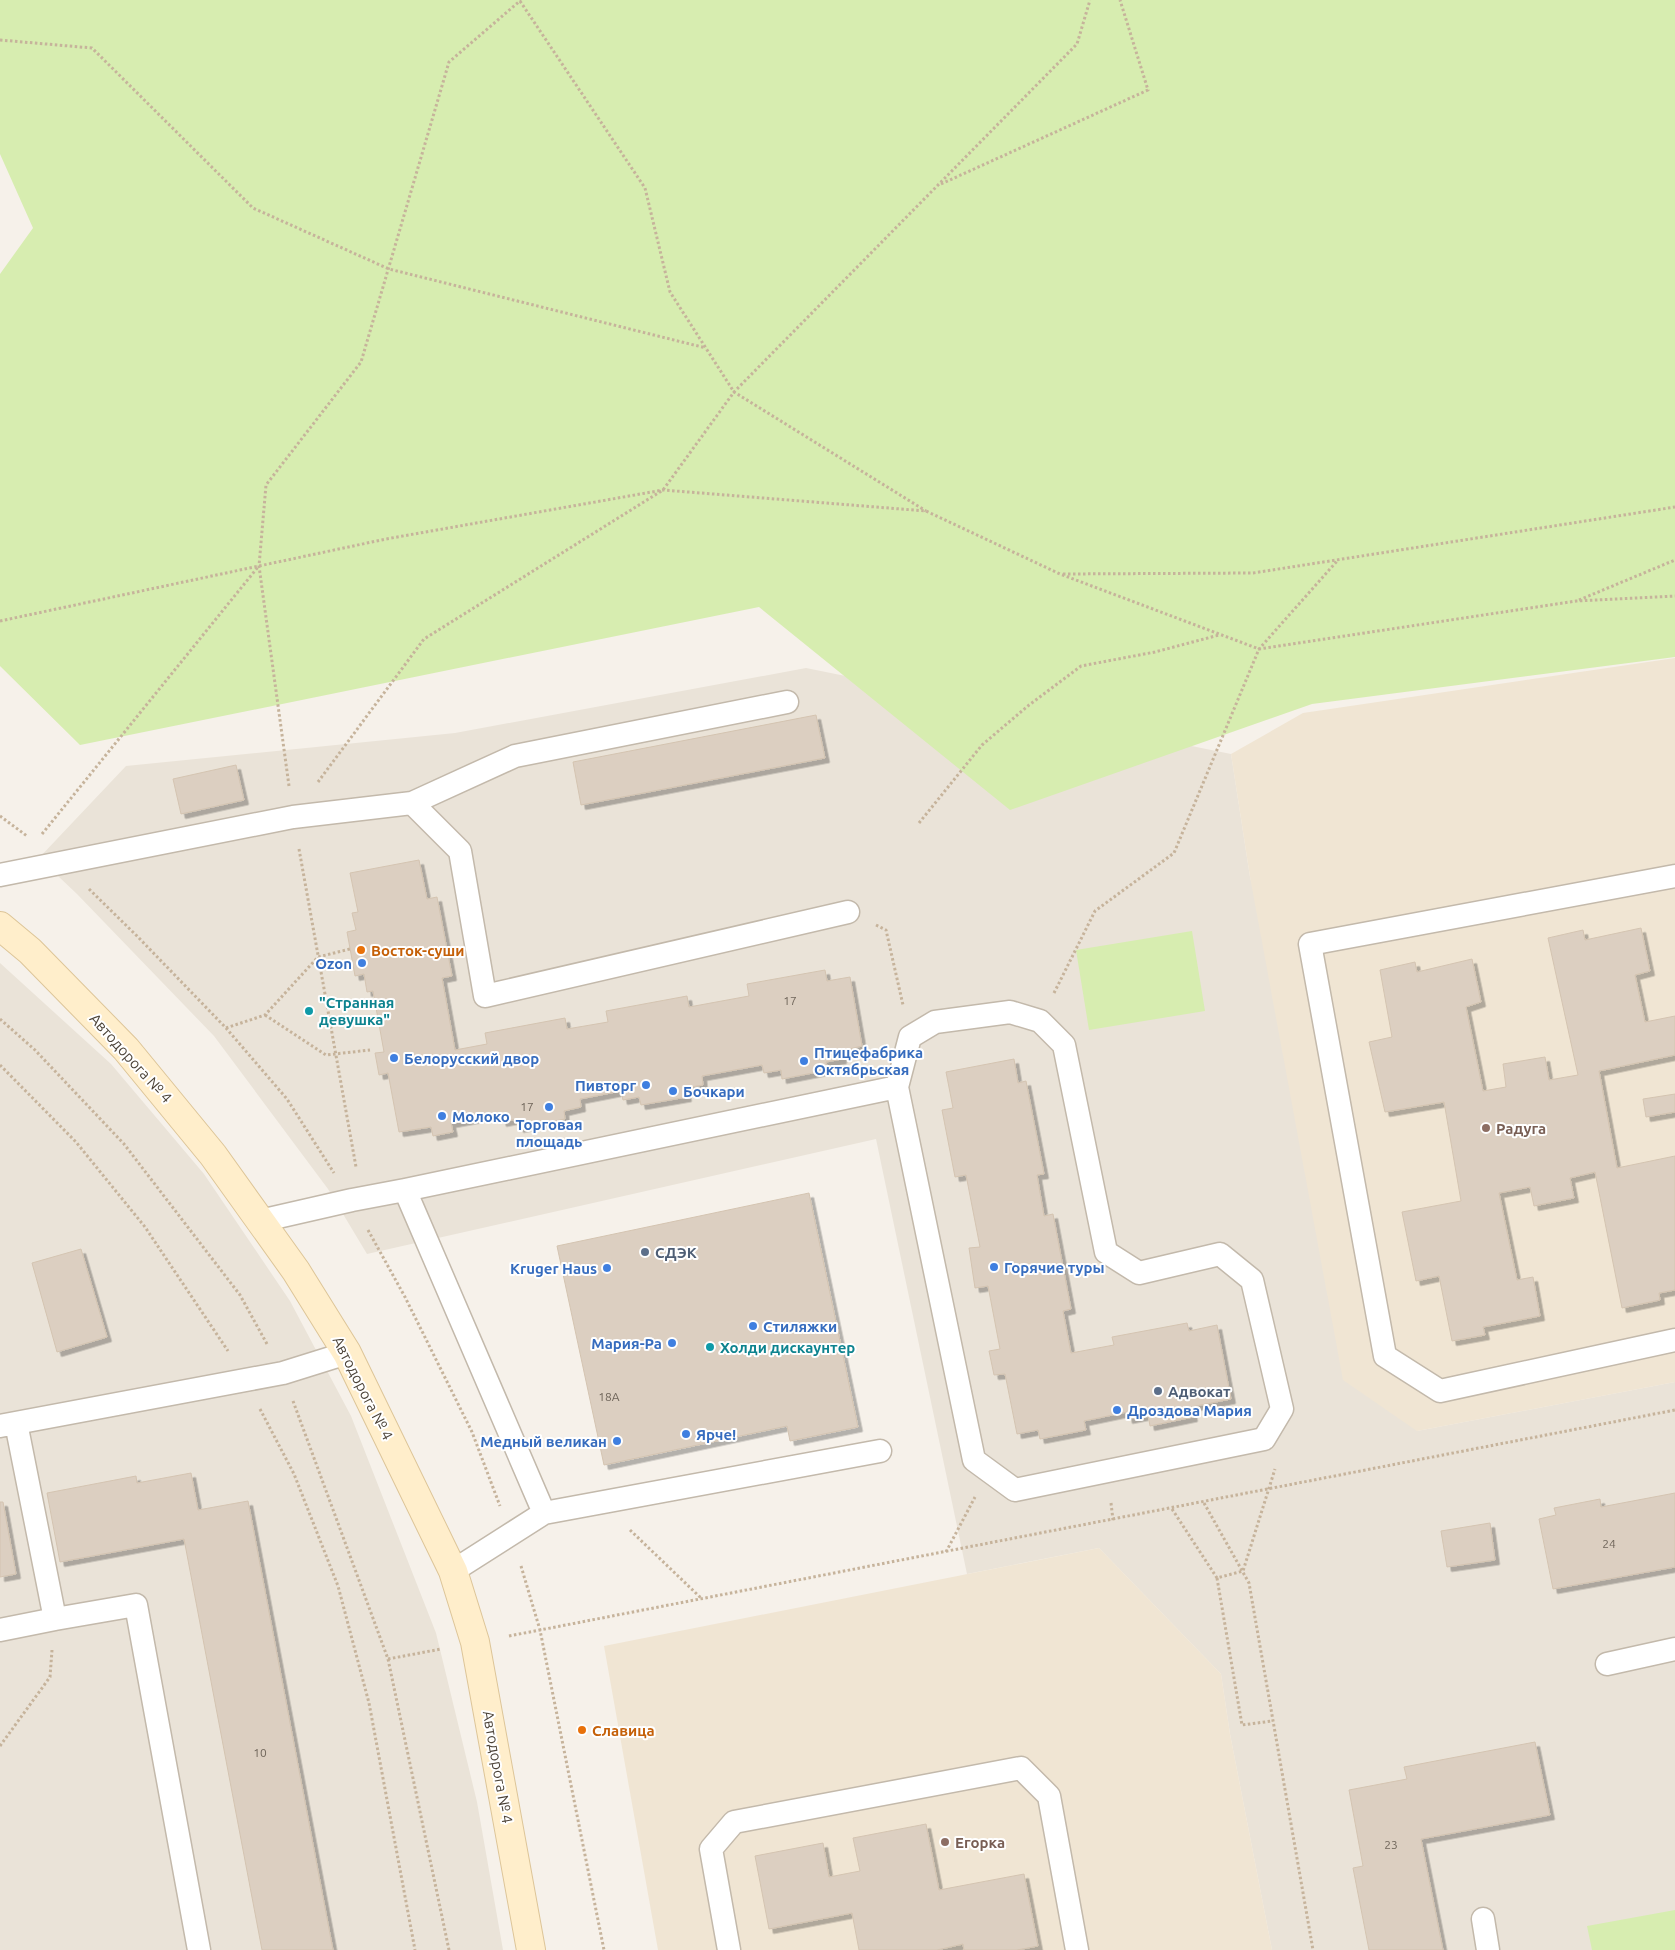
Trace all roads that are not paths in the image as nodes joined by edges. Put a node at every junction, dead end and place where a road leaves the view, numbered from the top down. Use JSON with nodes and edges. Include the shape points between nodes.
{"nodes":[{"id":1,"x":787,"y":702,"type":"dead end"},
{"id":2,"x":412,"y":803,"type":"junction"},
{"id":3,"x":0,"y":876,"type":"edge"},
{"id":4,"x":1675,"y":876,"type":"edge"},
{"id":5,"x":848,"y":912,"type":"road end"},
{"id":6,"x":0,"y":926,"type":"edge"},
{"id":7,"x":897,"y":1087,"type":"junction"},
{"id":8,"x":405,"y":1190,"type":"junction"},
{"id":9,"x":260,"y":1221,"type":"junction"},
{"id":10,"x":1675,"y":1340,"type":"edge"},
{"id":11,"x":347,"y":1353,"type":"junction"},
{"id":12,"x":8,"y":1425,"type":"edge"},
{"id":13,"x":880,"y":1451,"type":"dead end"},
{"id":14,"x":544,"y":1513,"type":"junction"},
{"id":15,"x":453,"y":1571,"type":"junction"},
{"id":16,"x":55,"y":1619,"type":"junction"},
{"id":17,"x":0,"y":1630,"type":"edge"},
{"id":18,"x":1675,"y":1649,"type":"edge"},
{"id":19,"x":1607,"y":1664,"type":"dead end"},
{"id":20,"x":1484,"y":1919,"type":"dead end"},
{"id":21,"x":199,"y":1950,"type":"edge"},
{"id":22,"x":531,"y":1950,"type":"edge"},
{"id":23,"x":729,"y":1950,"type":"edge"},
{"id":24,"x":1077,"y":1950,"type":"edge"},
{"id":25,"x":1488,"y":1950,"type":"edge"}],
"edges":[{"from":1,"to":2,"type":"lane","via":[[515,756]]},
{"from":2,"to":3,"type":"lane","via":[[293,817]]},
{"from":2,"to":5,"type":"lane","via":[[460,850],[485,996]]},
{"from":4,"to":10,"type":"lane","via":[[1310,944],[1385,1356],[1440,1391]]},
{"from":6,"to":9,"type":"main road","name":"Автодорога № 4","via":[[30,951],[126,1049],[214,1155]]},
{"from":7,"to":7,"type":"lane","via":[[974,1460],[1015,1490],[1264,1440],[1282,1409],[1252,1280],[1220,1254],[1140,1273],[1106,1252],[1064,1045],[1040,1021],[1010,1012],[935,1022],[910,1037]]},
{"from":7,"to":8,"type":"lane"},
{"from":8,"to":9,"type":"lane"},
{"from":8,"to":14,"type":"lane"},
{"from":9,"to":11,"type":"main road","name":"Автодорога № 4","via":[[296,1271]]},
{"from":11,"to":12,"type":"lane","via":[[283,1373]]},
{"from":11,"to":15,"type":"main road","name":"Автодорога № 4"},
{"from":12,"to":16,"type":"lane"},
{"from":13,"to":14,"type":"lane"},
{"from":14,"to":15,"type":"lane"},
{"from":15,"to":22,"type":"main road","name":"Автодорога № 4","via":[[475,1642]]},
{"from":16,"to":17,"type":"lane"},
{"from":16,"to":21,"type":"lane","via":[[136,1606]]},
{"from":18,"to":19,"type":"lane"},
{"from":20,"to":25,"type":"lane"},
{"from":23,"to":24,"type":"lane","via":[[711,1849],[734,1822],[1021,1768],[1050,1796]]}]}
